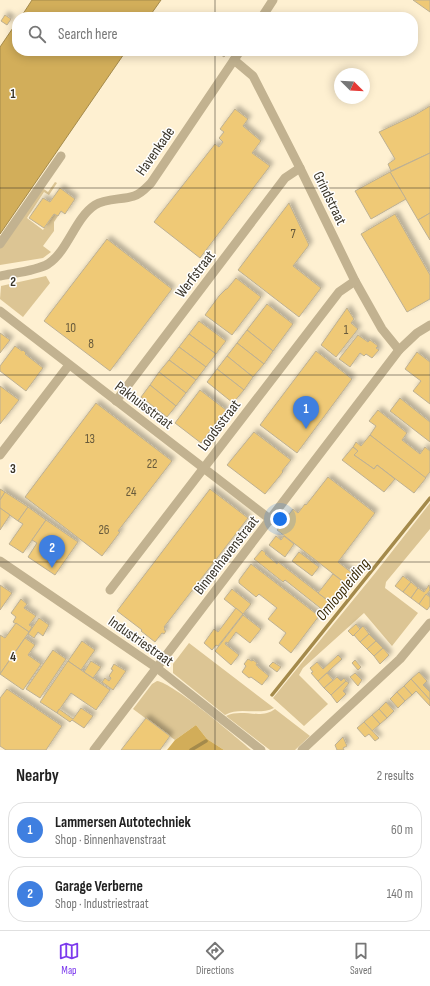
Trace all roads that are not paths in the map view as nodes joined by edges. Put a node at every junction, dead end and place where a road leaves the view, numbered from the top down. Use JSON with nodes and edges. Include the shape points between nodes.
{"nodes":[{"id":1,"x":274,"y":0,"type":"edge"},
{"id":2,"x":266,"y":12,"type":"edge"},
{"id":3,"x":237,"y":56,"type":"edge"},
{"id":4,"x":234,"y":60,"type":"junction"},
{"id":5,"x":61,"y":156,"type":"dead end"},
{"id":6,"x":300,"y":168,"type":"junction"},
{"id":7,"x":0,"y":244,"type":"edge"},
{"id":8,"x":0,"y":276,"type":"edge"},
{"id":9,"x":355,"y":281,"type":"junction"},
{"id":10,"x":0,"y":311,"type":"edge"},
{"id":11,"x":430,"y":326,"type":"edge"},
{"id":12,"x":399,"y":350,"type":"junction"},
{"id":13,"x":69,"y":365,"type":"junction"},
{"id":14,"x":116,"y":401,"type":"junction"},
{"id":15,"x":0,"y":455,"type":"edge"},
{"id":16,"x":204,"y":468,"type":"junction"},
{"id":17,"x":271,"y":520,"type":"junction"},
{"id":18,"x":0,"y":561,"type":"edge"},
{"id":19,"x":110,"y":590,"type":"dead end"},
{"id":20,"x":430,"y":623,"type":"edge"},
{"id":21,"x":157,"y":668,"type":"junction"},
{"id":22,"x":94,"y":750,"type":"edge"},
{"id":23,"x":261,"y":750,"type":"edge"},
{"id":24,"x":302,"y":750,"type":"edge"}],
"edges":[{"from":1,"to":2,"type":"street"},
{"from":3,"to":4,"type":"street","name":"Havenkade"},
{"from":4,"to":6,"type":"street","name":"Grindstraat","via":[[253,76]]},
{"from":4,"to":8,"type":"street","name":"Havenkade","via":[[151,183],[135,196],[96,204],[88,211],[57,256],[48,264]]},
{"from":5,"to":7,"type":"street"},
{"from":6,"to":9,"type":"street","name":"Grindstraat"},
{"from":6,"to":14,"type":"street","name":"Werfstraat","via":[[285,178]]},
{"from":9,"to":12,"type":"street","name":"Grindstraat","via":[[382,329]]},
{"from":9,"to":16,"type":"street","name":"Loodsstraat","via":[[339,292]]},
{"from":10,"to":13,"type":"street","name":"Pakhuisstraat"},
{"from":11,"to":12,"type":"street","name":"Binnenhavenstraat","via":[[417,333]]},
{"from":12,"to":17,"type":"street","name":"Binnenhavenstraat"},
{"from":13,"to":14,"type":"street","name":"Pakhuisstraat"},
{"from":13,"to":15,"type":"street"},
{"from":14,"to":16,"type":"street","name":"Pakhuisstraat"},
{"from":16,"to":17,"type":"street","name":"Pakhuisstraat"},
{"from":16,"to":19,"type":"street","name":"Loodsstraat"},
{"from":17,"to":21,"type":"street","name":"Binnenhavenstraat"},
{"from":18,"to":21,"type":"street","name":"Industriestraat"},
{"from":20,"to":24,"type":"street","via":[[400,659]]},
{"from":21,"to":22,"type":"street","name":"Binnenhavenstraat"},
{"from":21,"to":23,"type":"street","name":"Industriestraat"}]}
